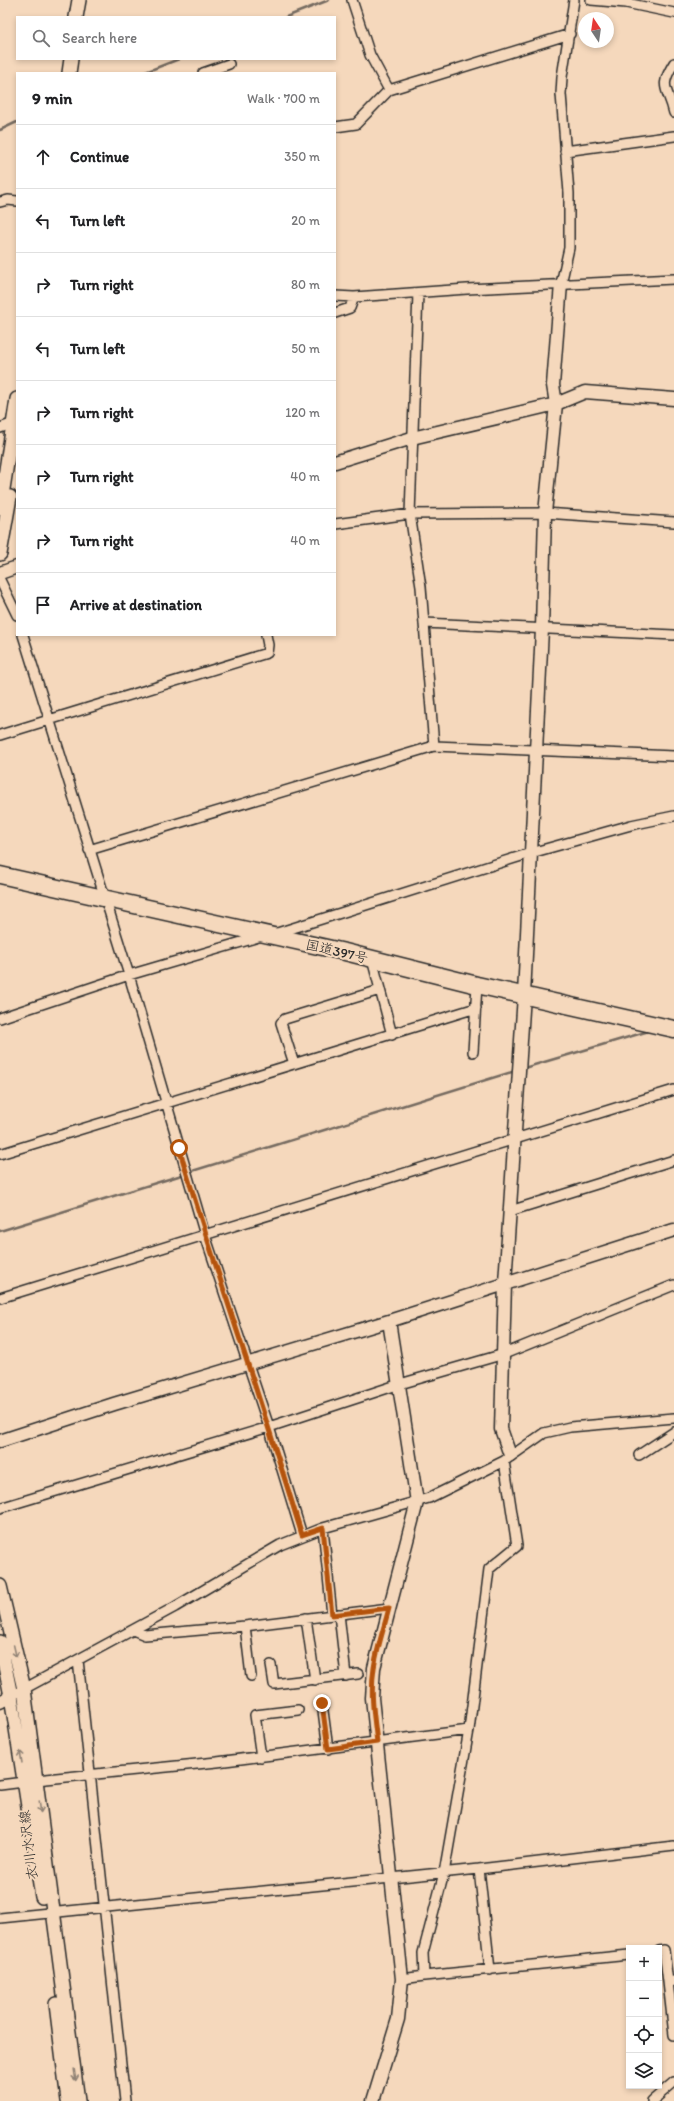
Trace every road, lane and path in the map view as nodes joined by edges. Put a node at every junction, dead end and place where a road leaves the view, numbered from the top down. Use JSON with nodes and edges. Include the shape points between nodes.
{"nodes":[{"id":1,"x":78,"y":0,"type":"edge"},
{"id":2,"x":352,"y":0,"type":"edge"},
{"id":3,"x":574,"y":0,"type":"edge"},
{"id":4,"x":590,"y":0,"type":"edge"},
{"id":5,"x":674,"y":13,"type":"edge"},
{"id":6,"x":76,"y":16,"type":"edge"},
{"id":7,"x":570,"y":34,"type":"junction"},
{"id":8,"x":71,"y":60,"type":"edge"},
{"id":9,"x":674,"y":63,"type":"edge"},
{"id":10,"x":229,"y":64,"type":"dead end"},
{"id":11,"x":69,"y":72,"type":"edge"},
{"id":12,"x":205,"y":72,"type":"edge"},
{"id":13,"x":389,"y":90,"type":"junction"},
{"id":14,"x":674,"y":113,"type":"edge"},
{"id":15,"x":336,"y":127,"type":"edge"},
{"id":16,"x":674,"y":136,"type":"edge"},
{"id":17,"x":565,"y":151,"type":"junction"},
{"id":18,"x":16,"y":201,"type":"edge"},
{"id":19,"x":0,"y":202,"type":"edge"},
{"id":20,"x":674,"y":279,"type":"edge"},
{"id":21,"x":561,"y":284,"type":"junction"},
{"id":22,"x":418,"y":293,"type":"junction"},
{"id":23,"x":336,"y":296,"type":"edge"},
{"id":24,"x":354,"y":297,"type":"junction"},
{"id":25,"x":336,"y":313,"type":"edge"},
{"id":26,"x":674,"y":399,"type":"edge"},
{"id":27,"x":556,"y":404,"type":"junction"},
{"id":28,"x":16,"y":411,"type":"edge"},
{"id":29,"x":15,"y":423,"type":"edge"},
{"id":30,"x":0,"y":428,"type":"edge"},
{"id":31,"x":412,"y":438,"type":"junction"},
{"id":32,"x":16,"y":460,"type":"edge"},
{"id":33,"x":336,"y":462,"type":"edge"},
{"id":34,"x":0,"y":508,"type":"edge"},
{"id":35,"x":545,"y":513,"type":"junction"},
{"id":36,"x":410,"y":514,"type":"junction"},
{"id":37,"x":674,"y":522,"type":"edge"},
{"id":38,"x":336,"y":524,"type":"edge"},
{"id":39,"x":0,"y":554,"type":"edge"},
{"id":40,"x":16,"y":567,"type":"edge"},
{"id":41,"x":0,"y":573,"type":"edge"},
{"id":42,"x":0,"y":580,"type":"edge"},
{"id":43,"x":16,"y":614,"type":"edge"},
{"id":44,"x":424,"y":623,"type":"junction"},
{"id":45,"x":542,"y":629,"type":"junction"},
{"id":46,"x":674,"y":635,"type":"edge"},
{"id":47,"x":23,"y":636,"type":"edge"},
{"id":48,"x":266,"y":636,"type":"edge"},
{"id":49,"x":50,"y":720,"type":"junction"},
{"id":50,"x":0,"y":735,"type":"edge"},
{"id":51,"x":434,"y":746,"type":"junction"},
{"id":52,"x":536,"y":749,"type":"junction"},
{"id":53,"x":674,"y":756,"type":"edge"},
{"id":54,"x":674,"y":816,"type":"edge"},
{"id":55,"x":89,"y":850,"type":"junction"},
{"id":56,"x":531,"y":853,"type":"junction"},
{"id":57,"x":0,"y":876,"type":"edge"},
{"id":58,"x":105,"y":900,"type":"junction"},
{"id":59,"x":267,"y":935,"type":"junction"},
{"id":60,"x":372,"y":959,"type":"junction"},
{"id":61,"x":129,"y":975,"type":"junction"},
{"id":62,"x":477,"y":985,"type":"junction"},
{"id":63,"x":380,"y":990,"type":"junction"},
{"id":64,"x":524,"y":995,"type":"junction"},
{"id":65,"x":476,"y":1008,"type":"junction"},
{"id":66,"x":0,"y":1018,"type":"edge"},
{"id":67,"x":673,"y":1028,"type":"edge"},
{"id":68,"x":392,"y":1035,"type":"junction"},
{"id":69,"x":473,"y":1052,"type":"dead end"},
{"id":70,"x":294,"y":1064,"type":"junction"},
{"id":71,"x":674,"y":1090,"type":"edge"},
{"id":72,"x":164,"y":1103,"type":"junction"},
{"id":73,"x":515,"y":1138,"type":"junction"},
{"id":74,"x":0,"y":1154,"type":"edge"},
{"id":75,"x":674,"y":1160,"type":"edge"},
{"id":76,"x":510,"y":1211,"type":"junction"},
{"id":77,"x":674,"y":1230,"type":"edge"},
{"id":78,"x":205,"y":1235,"type":"junction"},
{"id":79,"x":505,"y":1283,"type":"junction"},
{"id":80,"x":674,"y":1285,"type":"edge"},
{"id":81,"x":0,"y":1298,"type":"edge"},
{"id":82,"x":389,"y":1321,"type":"junction"},
{"id":83,"x":504,"y":1354,"type":"junction"},
{"id":84,"x":248,"y":1363,"type":"junction"},
{"id":85,"x":400,"y":1384,"type":"junction"},
{"id":86,"x":674,"y":1418,"type":"edge"},
{"id":87,"x":269,"y":1427,"type":"junction"},
{"id":88,"x":674,"y":1432,"type":"edge"},
{"id":89,"x":0,"y":1441,"type":"edge"},
{"id":90,"x":639,"y":1455,"type":"dead end"},
{"id":91,"x":507,"y":1458,"type":"junction"},
{"id":92,"x":417,"y":1502,"type":"junction"},
{"id":93,"x":0,"y":1508,"type":"edge"},
{"id":94,"x":323,"y":1528,"type":"junction"},
{"id":95,"x":302,"y":1535,"type":"junction"},
{"id":96,"x":0,"y":1586,"type":"edge"},
{"id":97,"x":389,"y":1608,"type":"junction"},
{"id":98,"x":336,"y":1614,"type":"junction"},
{"id":99,"x":306,"y":1618,"type":"junction"},
{"id":100,"x":245,"y":1626,"type":"junction"},
{"id":101,"x":133,"y":1630,"type":"junction"},
{"id":102,"x":0,"y":1642,"type":"edge"},
{"id":103,"x":78,"y":1660,"type":"junction"},
{"id":104,"x":271,"y":1665,"type":"dead end"},
{"id":105,"x":358,"y":1674,"type":"dead end"},
{"id":106,"x":251,"y":1676,"type":"dead end"},
{"id":107,"x":346,"y":1676,"type":"junction"},
{"id":108,"x":315,"y":1680,"type":"junction"},
{"id":109,"x":24,"y":1689,"type":"junction"},
{"id":110,"x":6,"y":1699,"type":"edge"},
{"id":111,"x":322,"y":1703,"type":"dead end"},
{"id":112,"x":298,"y":1710,"type":"dead end"},
{"id":113,"x":469,"y":1730,"type":"junction"},
{"id":114,"x":377,"y":1742,"type":"junction"},
{"id":115,"x":328,"y":1749,"type":"junction"},
{"id":116,"x":261,"y":1757,"type":"junction"},
{"id":117,"x":89,"y":1776,"type":"junction"},
{"id":118,"x":30,"y":1781,"type":"junction"},
{"id":119,"x":0,"y":1784,"type":"edge"},
{"id":120,"x":674,"y":1846,"type":"edge"},
{"id":121,"x":479,"y":1869,"type":"junction"},
{"id":122,"x":444,"y":1873,"type":"junction"},
{"id":123,"x":392,"y":1877,"type":"junction"},
{"id":124,"x":103,"y":1909,"type":"junction"},
{"id":125,"x":48,"y":1913,"type":"junction"},
{"id":126,"x":0,"y":1918,"type":"edge"},
{"id":127,"x":662,"y":1950,"type":"edge"},
{"id":128,"x":626,"y":1955,"type":"edge"},
{"id":129,"x":490,"y":1970,"type":"junction"},
{"id":130,"x":424,"y":1976,"type":"junction"},
{"id":131,"x":402,"y":1979,"type":"junction"},
{"id":132,"x":671,"y":1981,"type":"edge"},
{"id":133,"x":673,"y":2019,"type":"edge"},
{"id":134,"x":674,"y":2035,"type":"edge"},
{"id":135,"x":674,"y":2082,"type":"edge"},
{"id":136,"x":68,"y":2101,"type":"edge"},
{"id":137,"x":78,"y":2101,"type":"edge"},
{"id":138,"x":125,"y":2101,"type":"edge"},
{"id":139,"x":373,"y":2101,"type":"edge"},
{"id":140,"x":652,"y":2101,"type":"edge"}],
"edges":[{"from":1,"to":6,"type":"main road"},
{"from":2,"to":13,"type":"street","via":[[370,55]]},
{"from":3,"to":7,"type":"street"},
{"from":4,"to":5,"type":"street","via":[[626,3]]},
{"from":7,"to":13,"type":"street"},
{"from":7,"to":17,"type":"street","via":[[561,94]]},
{"from":8,"to":11,"type":"main road"},
{"from":9,"to":14,"type":"street","via":[[665,77],[664,85]]},
{"from":10,"to":12,"type":"street"},
{"from":13,"to":15,"type":"street","via":[[356,124]]},
{"from":16,"to":17,"type":"street"},
{"from":17,"to":21,"type":"street","via":[[569,248]]},
{"from":18,"to":19,"type":"street"},
{"from":20,"to":21,"type":"street"},
{"from":21,"to":22,"type":"street"},
{"from":21,"to":27,"type":"street","via":[[553,385]]},
{"from":22,"to":24,"type":"street"},
{"from":22,"to":31,"type":"street"},
{"from":23,"to":24,"type":"street"},
{"from":24,"to":25,"type":"street","via":[[350,308]]},
{"from":26,"to":27,"type":"street","via":[[585,392]]},
{"from":27,"to":31,"type":"street"},
{"from":27,"to":35,"type":"street"},
{"from":28,"to":29,"type":"main road"},
{"from":29,"to":30,"type":"street"},
{"from":29,"to":34,"type":"main road"},
{"from":31,"to":33,"type":"street"},
{"from":31,"to":36,"type":"street"},
{"from":32,"to":39,"type":"main road"},
{"from":35,"to":36,"type":"street"},
{"from":35,"to":37,"type":"street"},
{"from":35,"to":45,"type":"street"},
{"from":36,"to":38,"type":"street"},
{"from":36,"to":44,"type":"street"},
{"from":40,"to":41,"type":"street"},
{"from":42,"to":43,"type":"street"},
{"from":44,"to":45,"type":"street"},
{"from":44,"to":51,"type":"street"},
{"from":45,"to":46,"type":"street"},
{"from":45,"to":52,"type":"street"},
{"from":47,"to":49,"type":"street"},
{"from":48,"to":49,"type":"street","via":[[267,653]]},
{"from":49,"to":50,"type":"street"},
{"from":49,"to":55,"type":"street"},
{"from":51,"to":52,"type":"street"},
{"from":51,"to":55,"type":"street"},
{"from":52,"to":53,"type":"street"},
{"from":52,"to":56,"type":"street"},
{"from":54,"to":56,"type":"street","via":[[631,825]]},
{"from":55,"to":58,"type":"street"},
{"from":56,"to":59,"type":"street"},
{"from":56,"to":64,"type":"street"},
{"from":57,"to":58,"type":"highway","name":"国道397号"},
{"from":58,"to":59,"type":"highway","name":"国道397号"},
{"from":58,"to":61,"type":"street"},
{"from":59,"to":60,"type":"highway","name":"国道397号"},
{"from":59,"to":61,"type":"street"},
{"from":60,"to":62,"type":"highway","name":"国道397号"},
{"from":60,"to":63,"type":"street"},
{"from":61,"to":66,"type":"street"},
{"from":61,"to":72,"type":"street"},
{"from":62,"to":64,"type":"highway","name":"国道397号"},
{"from":62,"to":65,"type":"street"},
{"from":63,"to":68,"type":"street"},
{"from":63,"to":70,"type":"street","via":[[285,1019],[281,1023]]},
{"from":64,"to":67,"type":"highway","name":"国道397号"},
{"from":64,"to":73,"type":"street"},
{"from":65,"to":68,"type":"street"},
{"from":65,"to":69,"type":"street"},
{"from":68,"to":70,"type":"street"},
{"from":70,"to":72,"type":"street"},
{"from":71,"to":73,"type":"street"},
{"from":72,"to":74,"type":"street"},
{"from":72,"to":78,"type":"street"},
{"from":73,"to":76,"type":"street"},
{"from":73,"to":78,"type":"street"},
{"from":75,"to":76,"type":"street"},
{"from":76,"to":79,"type":"street"},
{"from":77,"to":79,"type":"street"},
{"from":78,"to":81,"type":"street"},
{"from":78,"to":84,"type":"street"},
{"from":79,"to":82,"type":"street"},
{"from":79,"to":83,"type":"street"},
{"from":80,"to":83,"type":"street"},
{"from":82,"to":84,"type":"street"},
{"from":82,"to":85,"type":"street"},
{"from":83,"to":85,"type":"street"},
{"from":83,"to":91,"type":"street","via":[[501,1429]]},
{"from":84,"to":87,"type":"street"},
{"from":84,"to":89,"type":"street"},
{"from":85,"to":87,"type":"street"},
{"from":85,"to":92,"type":"street"},
{"from":86,"to":91,"type":"street","via":[[554,1429]]},
{"from":87,"to":93,"type":"street"},
{"from":87,"to":95,"type":"street"},
{"from":88,"to":90,"type":"street"},
{"from":91,"to":92,"type":"street"},
{"from":91,"to":113,"type":"street","via":[[517,1546],[489,1569]]},
{"from":92,"to":94,"type":"street"},
{"from":92,"to":97,"type":"street"},
{"from":94,"to":95,"type":"street"},
{"from":94,"to":98,"type":"street"},
{"from":95,"to":101,"type":"street","via":[[280,1545]]},
{"from":96,"to":109,"type":"main road","name":"衣川水沢線","one_way":true},
{"from":97,"to":98,"type":"street"},
{"from":97,"to":114,"type":"street","via":[[373,1675],[372,1698]]},
{"from":98,"to":99,"type":"street"},
{"from":98,"to":107,"type":"street"},
{"from":99,"to":100,"type":"street"},
{"from":99,"to":108,"type":"street"},
{"from":100,"to":101,"type":"street","via":[[145,1635]]},
{"from":100,"to":106,"type":"street"},
{"from":101,"to":103,"type":"street"},
{"from":102,"to":110,"type":"main road","name":"衣川水沢線"},
{"from":103,"to":109,"type":"street"},
{"from":103,"to":117,"type":"street"},
{"from":104,"to":108,"type":"street","via":[[274,1684]]},
{"from":105,"to":107,"type":"street"},
{"from":107,"to":108,"type":"street"},
{"from":109,"to":110,"type":"street"},
{"from":109,"to":118,"type":"main road","name":"衣川水沢線"},
{"from":118,"to":110,"type":"main road","name":"衣川水沢線","one_way":true},
{"from":111,"to":115,"type":"street"},
{"from":112,"to":116,"type":"street","via":[[255,1715]]},
{"from":113,"to":114,"type":"street"},
{"from":113,"to":122,"type":"street"},
{"from":114,"to":115,"type":"street"},
{"from":114,"to":123,"type":"street"},
{"from":115,"to":116,"type":"street"},
{"from":116,"to":117,"type":"street"},
{"from":117,"to":118,"type":"street"},
{"from":117,"to":124,"type":"street"},
{"from":118,"to":119,"type":"street"},
{"from":118,"to":125,"type":"main road","name":"衣川水沢線"},
{"from":120,"to":121,"type":"street"},
{"from":121,"to":122,"type":"street"},
{"from":121,"to":129,"type":"street"},
{"from":122,"to":123,"type":"street"},
{"from":122,"to":130,"type":"street","via":[[423,1953]]},
{"from":123,"to":124,"type":"street"},
{"from":123,"to":131,"type":"street"},
{"from":124,"to":125,"type":"street"},
{"from":124,"to":138,"type":"street"},
{"from":125,"to":126,"type":"street"},
{"from":125,"to":136,"type":"main road","name":"衣川水沢線"},
{"from":125,"to":137,"type":"main road","name":"衣川水沢線","one_way":true},
{"from":127,"to":132,"type":"street","via":[[664,1950]]},
{"from":128,"to":129,"type":"street"},
{"from":129,"to":130,"type":"street"},
{"from":130,"to":131,"type":"street"},
{"from":131,"to":139,"type":"street","via":[[398,2019]]},
{"from":132,"to":133,"type":"street"},
{"from":133,"to":134,"type":"street"},
{"from":135,"to":140,"type":"street"}]}
